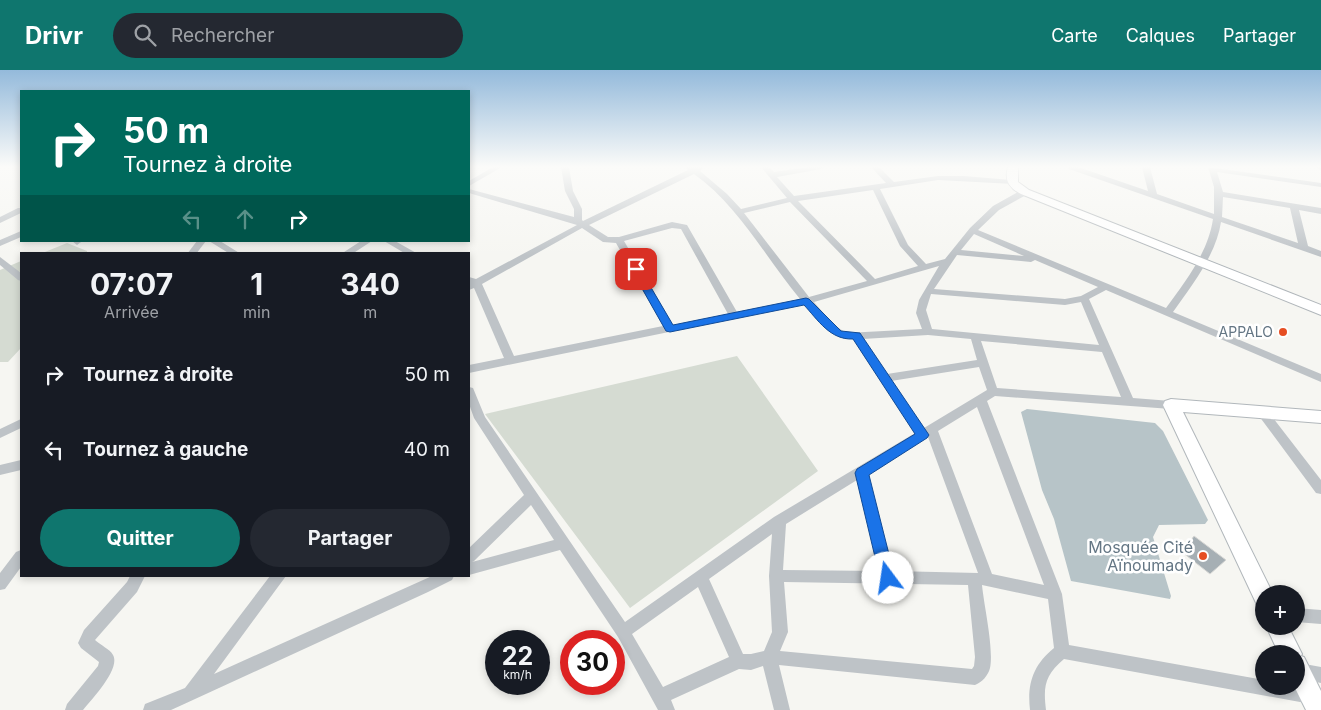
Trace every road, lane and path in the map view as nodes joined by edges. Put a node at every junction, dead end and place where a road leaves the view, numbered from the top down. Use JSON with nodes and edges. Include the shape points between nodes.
{"nodes":[{"id":1,"x":490,"y":197,"type":"edge"},
{"id":2,"x":572,"y":197,"type":"edge"},
{"id":3,"x":635,"y":197,"type":"edge"},
{"id":4,"x":725,"y":197,"type":"edge"},
{"id":5,"x":806,"y":197,"type":"edge"},
{"id":6,"x":880,"y":197,"type":"edge"},
{"id":7,"x":1014,"y":197,"type":"edge"},
{"id":8,"x":1037,"y":197,"type":"edge"},
{"id":9,"x":1161,"y":197,"type":"edge"},
{"id":10,"x":1219,"y":197,"type":"edge"},
{"id":11,"x":1237,"y":197,"type":"edge"},
{"id":12,"x":792,"y":199,"type":"junction"},
{"id":13,"x":1294,"y":206,"type":"junction"},
{"id":14,"x":20,"y":210,"type":"edge"},
{"id":15,"x":1321,"y":211,"type":"edge"},
{"id":16,"x":738,"y":212,"type":"junction"},
{"id":17,"x":1219,"y":217,"type":"junction"},
{"id":18,"x":0,"y":220,"type":"edge"},
{"id":19,"x":581,"y":222,"type":"junction"},
{"id":20,"x":974,"y":231,"type":"junction"},
{"id":21,"x":20,"y":234,"type":"edge"},
{"id":22,"x":619,"y":240,"type":"junction"},
{"id":23,"x":201,"y":242,"type":"edge"},
{"id":24,"x":214,"y":242,"type":"edge"},
{"id":25,"x":366,"y":242,"type":"edge"},
{"id":26,"x":390,"y":242,"type":"edge"},
{"id":27,"x":0,"y":243,"type":"edge"},
{"id":28,"x":1304,"y":248,"type":"junction"},
{"id":29,"x":193,"y":252,"type":"edge"},
{"id":30,"x":233,"y":252,"type":"edge"},
{"id":31,"x":349,"y":252,"type":"edge"},
{"id":32,"x":410,"y":252,"type":"edge"},
{"id":33,"x":955,"y":252,"type":"junction"},
{"id":34,"x":1321,"y":254,"type":"edge"},
{"id":35,"x":0,"y":260,"type":"edge"},
{"id":36,"x":948,"y":260,"type":"junction"},
{"id":37,"x":1042,"y":260,"type":"junction"},
{"id":38,"x":1203,"y":262,"type":"junction"},
{"id":39,"x":924,"y":267,"type":"junction"},
{"id":40,"x":20,"y":277,"type":"edge"},
{"id":41,"x":873,"y":282,"type":"junction"},
{"id":42,"x":471,"y":283,"type":"edge"},
{"id":43,"x":1107,"y":286,"type":"junction"},
{"id":44,"x":928,"y":291,"type":"junction"},
{"id":45,"x":1084,"y":298,"type":"junction"},
{"id":46,"x":806,"y":301,"type":"junction"},
{"id":47,"x":1321,"y":310,"type":"edge"},
{"id":48,"x":1168,"y":312,"type":"junction"},
{"id":49,"x":734,"y":316,"type":"junction"},
{"id":50,"x":670,"y":328,"type":"junction"},
{"id":51,"x":928,"y":332,"type":"junction"},
{"id":52,"x":856,"y":336,"type":"junction"},
{"id":53,"x":975,"y":337,"type":"junction"},
{"id":54,"x":1106,"y":350,"type":"junction"},
{"id":55,"x":511,"y":360,"type":"junction"},
{"id":56,"x":984,"y":363,"type":"junction"},
{"id":57,"x":470,"y":369,"type":"edge"},
{"id":58,"x":884,"y":378,"type":"junction"},
{"id":59,"x":1321,"y":378,"type":"edge"},
{"id":60,"x":993,"y":392,"type":"junction"},
{"id":61,"x":470,"y":398,"type":"edge"},
{"id":62,"x":980,"y":399,"type":"junction"},
{"id":63,"x":1129,"y":402,"type":"junction"},
{"id":64,"x":1171,"y":405,"type":"junction"},
{"id":65,"x":472,"y":412,"type":"edge"},
{"id":66,"x":1263,"y":412,"type":"junction"},
{"id":67,"x":1321,"y":417,"type":"edge"},
{"id":68,"x":19,"y":423,"type":"edge"},
{"id":69,"x":927,"y":432,"type":"junction"},
{"id":70,"x":0,"y":434,"type":"edge"},
{"id":71,"x":20,"y":465,"type":"edge"},
{"id":72,"x":0,"y":470,"type":"edge"},
{"id":73,"x":862,"y":473,"type":"junction"},
{"id":74,"x":1321,"y":490,"type":"edge"},
{"id":75,"x":531,"y":496,"type":"junction"},
{"id":76,"x":779,"y":522,"type":"junction"},
{"id":77,"x":562,"y":543,"type":"junction"},
{"id":78,"x":470,"y":556,"type":"edge"},
{"id":79,"x":20,"y":557,"type":"edge"},
{"id":80,"x":470,"y":569,"type":"edge"},
{"id":81,"x":776,"y":576,"type":"junction"},
{"id":82,"x":137,"y":577,"type":"edge"},
{"id":83,"x":279,"y":577,"type":"edge"},
{"id":84,"x":442,"y":577,"type":"edge"},
{"id":85,"x":701,"y":577,"type":"junction"},
{"id":86,"x":888,"y":578,"type":"junction"},
{"id":87,"x":981,"y":579,"type":"junction"},
{"id":88,"x":426,"y":580,"type":"edge"},
{"id":89,"x":0,"y":584,"type":"edge"},
{"id":90,"x":1258,"y":585,"type":"edge"},
{"id":91,"x":1055,"y":594,"type":"junction"},
{"id":92,"x":1305,"y":615,"type":"edge"},
{"id":93,"x":1321,"y":617,"type":"edge"},
{"id":94,"x":622,"y":630,"type":"edge"},
{"id":95,"x":625,"y":631,"type":"edge"},
{"id":96,"x":625,"y":636,"type":"edge"},
{"id":97,"x":1062,"y":651,"type":"junction"},
{"id":98,"x":768,"y":657,"type":"junction"},
{"id":99,"x":738,"y":661,"type":"junction"},
{"id":100,"x":1305,"y":675,"type":"edge"},
{"id":101,"x":189,"y":695,"type":"junction"},
{"id":102,"x":663,"y":703,"type":"edge"},
{"id":103,"x":1314,"y":703,"type":"edge"},
{"id":104,"x":73,"y":710,"type":"edge"},
{"id":105,"x":151,"y":710,"type":"edge"},
{"id":106,"x":782,"y":710,"type":"edge"},
{"id":107,"x":1038,"y":710,"type":"edge"}],
"edges":[{"from":1,"to":19,"type":"street"},
{"from":2,"to":19,"type":"street"},
{"from":3,"to":19,"type":"street"},
{"from":4,"to":16,"type":"street"},
{"from":5,"to":12,"type":"street"},
{"from":6,"to":39,"type":"street","via":[[904,246]]},
{"from":7,"to":20,"type":"street","via":[[990,213]]},
{"from":8,"to":38,"type":"street"},
{"from":9,"to":17,"type":"street"},
{"from":10,"to":17,"type":"street"},
{"from":11,"to":13,"type":"street"},
{"from":12,"to":16,"type":"street"},
{"from":12,"to":41,"type":"street"},
{"from":13,"to":15,"type":"street"},
{"from":13,"to":28,"type":"street"},
{"from":14,"to":18,"type":"street"},
{"from":16,"to":46,"type":"street"},
{"from":17,"to":28,"type":"street"},
{"from":17,"to":38,"type":"street"},
{"from":19,"to":22,"type":"street","via":[[606,240]]},
{"from":19,"to":42,"type":"street"},
{"from":20,"to":33,"type":"street"},
{"from":20,"to":37,"type":"street"},
{"from":21,"to":27,"type":"street"},
{"from":22,"to":49,"type":"street","via":[[672,225],[684,227]]},
{"from":22,"to":50,"type":"street"},
{"from":23,"to":29,"type":"street"},
{"from":24,"to":30,"type":"street"},
{"from":25,"to":31,"type":"street"},
{"from":26,"to":32,"type":"street"},
{"from":28,"to":34,"type":"street"},
{"from":33,"to":36,"type":"street"},
{"from":33,"to":37,"type":"street"},
{"from":35,"to":40,"type":"street"},
{"from":36,"to":39,"type":"street"},
{"from":36,"to":44,"type":"street"},
{"from":37,"to":43,"type":"street"},
{"from":38,"to":47,"type":"street"},
{"from":38,"to":48,"type":"street"},
{"from":39,"to":41,"type":"street"},
{"from":41,"to":46,"type":"street"},
{"from":42,"to":55,"type":"street"},
{"from":43,"to":45,"type":"street"},
{"from":43,"to":48,"type":"street"},
{"from":44,"to":45,"type":"street","via":[[1065,302]]},
{"from":44,"to":51,"type":"street","via":[[921,311]]},
{"from":45,"to":54,"type":"street"},
{"from":46,"to":49,"type":"street"},
{"from":46,"to":52,"type":"street","via":[[837,334]]},
{"from":48,"to":59,"type":"street"},
{"from":49,"to":50,"type":"street"},
{"from":50,"to":55,"type":"street"},
{"from":51,"to":52,"type":"street"},
{"from":51,"to":53,"type":"street"},
{"from":52,"to":58,"type":"street"},
{"from":53,"to":54,"type":"street"},
{"from":53,"to":56,"type":"street"},
{"from":54,"to":63,"type":"street"},
{"from":55,"to":57,"type":"street"},
{"from":56,"to":58,"type":"street"},
{"from":56,"to":60,"type":"street"},
{"from":58,"to":69,"type":"street"},
{"from":60,"to":62,"type":"street"},
{"from":60,"to":63,"type":"street"},
{"from":61,"to":65,"type":"street"},
{"from":62,"to":69,"type":"street"},
{"from":62,"to":91,"type":"street"},
{"from":63,"to":64,"type":"street"},
{"from":64,"to":66,"type":"street"},
{"from":64,"to":90,"type":"street"},
{"from":65,"to":75,"type":"street"},
{"from":66,"to":67,"type":"street"},
{"from":66,"to":74,"type":"street"},
{"from":68,"to":70,"type":"street"},
{"from":69,"to":73,"type":"street"},
{"from":69,"to":87,"type":"street"},
{"from":71,"to":72,"type":"street"},
{"from":73,"to":76,"type":"street"},
{"from":73,"to":86,"type":"street"},
{"from":75,"to":77,"type":"street"},
{"from":75,"to":78,"type":"street"},
{"from":76,"to":81,"type":"street"},
{"from":76,"to":85,"type":"street"},
{"from":77,"to":80,"type":"street"},
{"from":77,"to":94,"type":"street"},
{"from":79,"to":89,"type":"street"},
{"from":81,"to":86,"type":"street"},
{"from":81,"to":98,"type":"street","via":[[780,632]]},
{"from":82,"to":104,"type":"street","via":[[89,635],[86,643],[107,659],[106,669]]},
{"from":83,"to":101,"type":"street"},
{"from":84,"to":88,"type":"street"},
{"from":85,"to":95,"type":"street"},
{"from":85,"to":99,"type":"street"},
{"from":86,"to":87,"type":"street"},
{"from":87,"to":91,"type":"street"},
{"from":87,"to":98,"type":"street","via":[[983,657],[982,669],[975,677]]},
{"from":88,"to":101,"type":"street"},
{"from":91,"to":97,"type":"street"},
{"from":92,"to":93,"type":"street"},
{"from":96,"to":102,"type":"street"},
{"from":97,"to":103,"type":"street"},
{"from":97,"to":107,"type":"street","via":[[1045,665],[1039,678]]},
{"from":98,"to":99,"type":"street","via":[[751,662]]},
{"from":98,"to":106,"type":"street"},
{"from":99,"to":102,"type":"street"},
{"from":100,"to":103,"type":"street"},
{"from":101,"to":105,"type":"street"}]}
